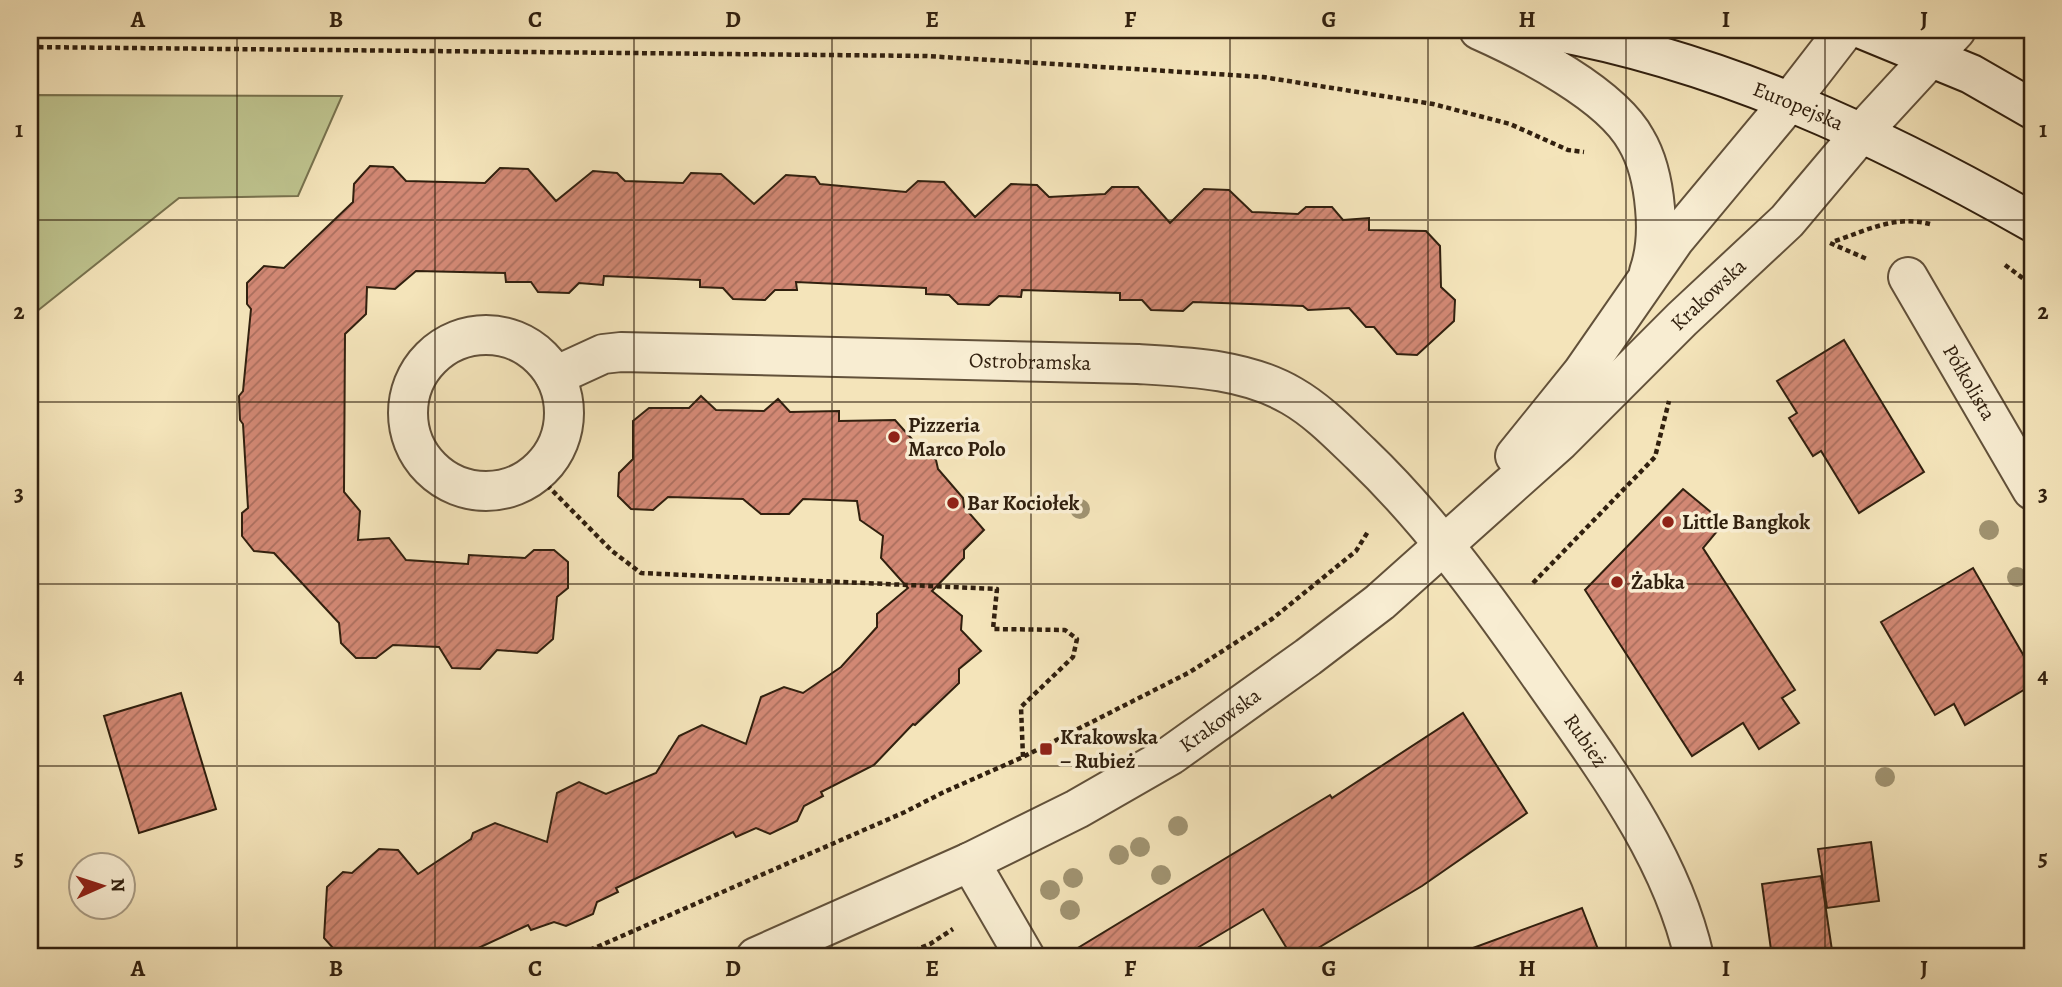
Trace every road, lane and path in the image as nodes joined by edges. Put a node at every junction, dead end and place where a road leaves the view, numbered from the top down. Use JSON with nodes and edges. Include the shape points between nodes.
{"nodes":[{"id":1,"x":1479,"y":30,"type":"edge"},
{"id":2,"x":1548,"y":30,"type":"edge"},
{"id":3,"x":1845,"y":30,"type":"edge"},
{"id":4,"x":1864,"y":30,"type":"edge"},
{"id":5,"x":1944,"y":43,"type":"edge"},
{"id":6,"x":30,"y":47,"type":"edge"},
{"id":7,"x":1790,"y":101,"type":"junction"},
{"id":8,"x":2032,"y":109,"type":"edge"},
{"id":9,"x":1861,"y":132,"type":"junction"},
{"id":10,"x":1636,"y":139,"type":"junction"},
{"id":11,"x":1787,"y":221,"type":"junction"},
{"id":12,"x":2032,"y":222,"type":"edge"},
{"id":13,"x":1938,"y":226,"type":"dead end"},
{"id":14,"x":2003,"y":264,"type":"dead end"},
{"id":15,"x":1908,"y":277,"type":"dead end"},
{"id":16,"x":1645,"y":281,"type":"junction"},
{"id":17,"x":2032,"y":285,"type":"edge"},
{"id":18,"x":555,"y":376,"type":"junction"},
{"id":19,"x":535,"y":473,"type":"junction"},
{"id":20,"x":2032,"y":490,"type":"edge"},
{"id":21,"x":1398,"y":492,"type":"junction"},
{"id":22,"x":1444,"y":543,"type":"junction"},
{"id":23,"x":1023,"y":757,"type":"junction"},
{"id":24,"x":970,"y":862,"type":"junction"},
{"id":25,"x":575,"y":957,"type":"edge"},
{"id":26,"x":756,"y":957,"type":"edge"},
{"id":27,"x":1026,"y":957,"type":"edge"},
{"id":28,"x":1694,"y":957,"type":"edge"}],
"edges":[{"from":1,"to":10,"type":"street","via":[[1522,49],[1608,105]]},
{"from":2,"to":7,"type":"street","name":"Europejska","via":[[1687,64]]},
{"from":3,"to":7,"type":"street","name":"Krakowska"},
{"from":4,"to":5,"type":"street"},
{"from":5,"to":8,"type":"street","via":[[1971,75]]},
{"from":5,"to":9,"type":"street","name":"Krakowska"},
{"from":6,"to":10,"type":"path","via":[[926,56],[1263,77],[1433,104],[1510,124],[1568,150],[1604,155]]},
{"from":7,"to":9,"type":"street","name":"Europejska"},
{"from":7,"to":16,"type":"street","name":"Krakowska"},
{"from":9,"to":11,"type":"street","name":"Krakowska"},
{"from":9,"to":12,"type":"street","name":"Europejska"},
{"from":10,"to":16,"type":"street","via":[[1649,172],[1656,216],[1652,262]]},
{"from":11,"to":13,"type":"path","via":[[1807,238],[1830,243],[1911,219]]},
{"from":11,"to":22,"type":"street","name":"Krakowska","via":[[1560,441]]},
{"from":14,"to":17,"type":"path"},
{"from":15,"to":20,"type":"street","name":"Półkolista"},
{"from":16,"to":22,"type":"street","name":"Krakowska","via":[[1582,373]]},
{"from":18,"to":19,"type":"street","via":[[562,394],[563,423],[554,451]]},
{"from":18,"to":19,"type":"street","via":[[529,347],[501,336],[472,336],[429,358],[408,402],[417,449],[435,472],[452,483],[489,491],[509,487]]},
{"from":18,"to":21,"type":"street","name":"Ostrobramska","via":[[603,354],[635,351],[1138,364],[1211,370],[1291,395],[1336,430]]},
{"from":19,"to":23,"type":"path","via":[[612,551],[641,573],[997,589],[993,629],[1065,630],[1077,639],[1073,657],[1021,708]]},
{"from":21,"to":22,"type":"street","name":"Ostrobramska"},
{"from":21,"to":23,"type":"path","via":[[1356,551],[1272,618],[1190,672]]},
{"from":22,"to":24,"type":"street","name":"Krakowska","via":[[1380,602],[1171,755],[1044,827]]},
{"from":22,"to":28,"type":"street","name":"Rubież","via":[[1584,738],[1640,826],[1670,885]]},
{"from":23,"to":25,"type":"path"},
{"from":24,"to":26,"type":"street","name":"Krakowska"},
{"from":24,"to":27,"type":"street"}]}
